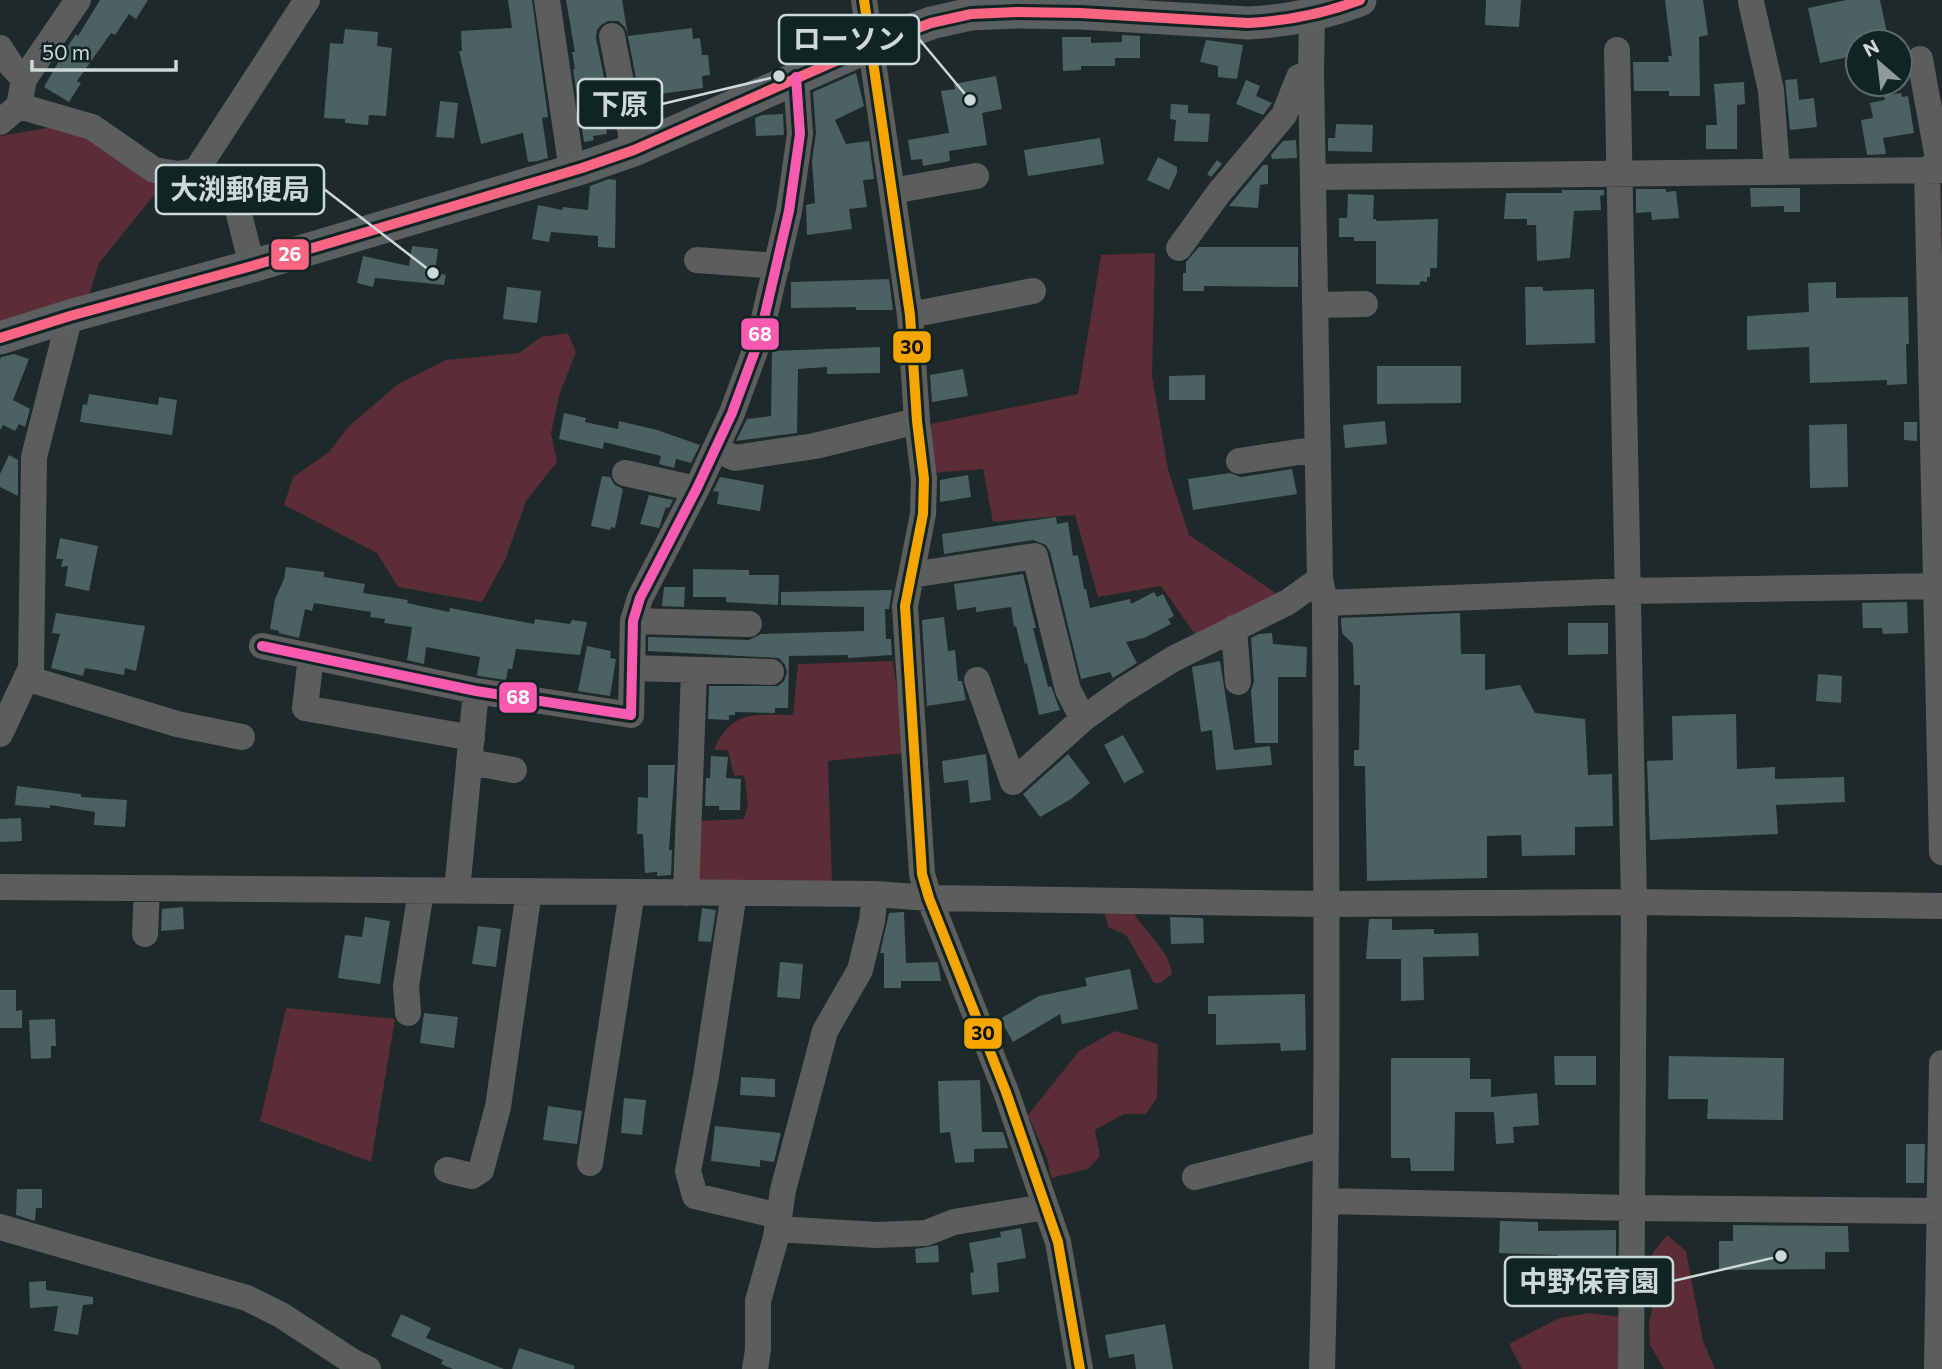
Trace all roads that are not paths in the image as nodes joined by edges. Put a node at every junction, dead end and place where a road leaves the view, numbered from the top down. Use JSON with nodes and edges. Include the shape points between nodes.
{"nodes":[{"id":1,"x":78,"y":0,"type":"edge"},
{"id":2,"x":307,"y":0,"type":"edge"},
{"id":3,"x":547,"y":0,"type":"edge"},
{"id":4,"x":864,"y":0,"type":"edge"},
{"id":5,"x":1360,"y":0,"type":"edge"},
{"id":6,"x":1751,"y":2,"type":"edge"},
{"id":7,"x":1082,"y":7,"type":"edge"},
{"id":8,"x":1181,"y":10,"type":"edge"},
{"id":9,"x":1276,"y":11,"type":"edge"},
{"id":10,"x":1312,"y":16,"type":"junction"},
{"id":11,"x":612,"y":36,"type":"dead end"},
{"id":12,"x":872,"y":45,"type":"junction"},
{"id":13,"x":0,"y":48,"type":"edge"},
{"id":14,"x":1617,"y":50,"type":"dead end"},
{"id":15,"x":1920,"y":59,"type":"dead end"},
{"id":16,"x":1311,"y":73,"type":"junction"},
{"id":17,"x":796,"y":77,"type":"junction"},
{"id":18,"x":24,"y":79,"type":"junction"},
{"id":19,"x":9,"y":114,"type":"edge"},
{"id":20,"x":634,"y":150,"type":"junction"},
{"id":21,"x":1936,"y":170,"type":"edge"},
{"id":22,"x":196,"y":171,"type":"junction"},
{"id":23,"x":572,"y":171,"type":"junction"},
{"id":24,"x":1777,"y":172,"type":"junction"},
{"id":25,"x":1621,"y":173,"type":"junction"},
{"id":26,"x":976,"y":176,"type":"dead end"},
{"id":27,"x":1314,"y":177,"type":"junction"},
{"id":28,"x":892,"y":191,"type":"junction"},
{"id":29,"x":1178,"y":248,"type":"dead end"},
{"id":30,"x":697,"y":260,"type":"dead end"},
{"id":31,"x":252,"y":266,"type":"junction"},
{"id":32,"x":777,"y":266,"type":"junction"},
{"id":33,"x":1033,"y":291,"type":"dead end"},
{"id":34,"x":1365,"y":304,"type":"dead end"},
{"id":35,"x":1315,"y":305,"type":"junction"},
{"id":36,"x":910,"y":315,"type":"junction"},
{"id":37,"x":70,"y":316,"type":"junction"},
{"id":38,"x":0,"y":338,"type":"edge"},
{"id":39,"x":917,"y":421,"type":"junction"},
{"id":40,"x":715,"y":449,"type":"junction"},
{"id":41,"x":1318,"y":449,"type":"junction"},
{"id":42,"x":1240,"y":461,"type":"dead end"},
{"id":43,"x":625,"y":473,"type":"dead end"},
{"id":44,"x":696,"y":489,"type":"junction"},
{"id":45,"x":911,"y":575,"type":"junction"},
{"id":46,"x":1940,"y":586,"type":"edge"},
{"id":47,"x":1322,"y":591,"type":"junction"},
{"id":48,"x":1628,"y":591,"type":"junction"},
{"id":49,"x":633,"y":621,"type":"junction"},
{"id":50,"x":749,"y":624,"type":"dead end"},
{"id":51,"x":1234,"y":628,"type":"junction"},
{"id":52,"x":262,"y":646,"type":"dead end"},
{"id":53,"x":311,"y":656,"type":"junction"},
{"id":54,"x":633,"y":668,"type":"junction"},
{"id":55,"x":694,"y":671,"type":"junction"},
{"id":56,"x":771,"y":672,"type":"dead end"},
{"id":57,"x":26,"y":678,"type":"junction"},
{"id":58,"x":977,"y":680,"type":"dead end"},
{"id":59,"x":1238,"y":682,"type":"dead end"},
{"id":60,"x":476,"y":691,"type":"junction"},
{"id":61,"x":1083,"y":719,"type":"junction"},
{"id":62,"x":0,"y":734,"type":"edge"},
{"id":63,"x":242,"y":737,"type":"dead end"},
{"id":64,"x":470,"y":750,"type":"junction"},
{"id":65,"x":514,"y":770,"type":"dead end"},
{"id":66,"x":1942,"y":852,"type":"edge"},
{"id":67,"x":0,"y":887,"type":"edge"},
{"id":68,"x":147,"y":888,"type":"junction"},
{"id":69,"x":421,"y":891,"type":"junction"},
{"id":70,"x":457,"y":891,"type":"junction"},
{"id":71,"x":529,"y":891,"type":"junction"},
{"id":72,"x":632,"y":892,"type":"junction"},
{"id":73,"x":686,"y":892,"type":"junction"},
{"id":74,"x":734,"y":893,"type":"junction"},
{"id":75,"x":875,"y":894,"type":"junction"},
{"id":76,"x":929,"y":898,"type":"junction"},
{"id":77,"x":1634,"y":902,"type":"junction"},
{"id":78,"x":1327,"y":904,"type":"junction"},
{"id":79,"x":1942,"y":906,"type":"edge"},
{"id":80,"x":145,"y":934,"type":"dead end"},
{"id":81,"x":408,"y":1013,"type":"dead end"},
{"id":82,"x":1942,"y":1063,"type":"edge"},
{"id":83,"x":1326,"y":1144,"type":"junction"},
{"id":84,"x":590,"y":1163,"type":"dead end"},
{"id":85,"x":447,"y":1170,"type":"dead end"},
{"id":86,"x":1195,"y":1177,"type":"dead end"},
{"id":87,"x":1326,"y":1201,"type":"junction"},
{"id":88,"x":1045,"y":1207,"type":"junction"},
{"id":89,"x":1631,"y":1208,"type":"junction"},
{"id":90,"x":1942,"y":1211,"type":"edge"},
{"id":91,"x":778,"y":1223,"type":"junction"},
{"id":92,"x":0,"y":1227,"type":"edge"},
{"id":93,"x":368,"y":1369,"type":"edge"},
{"id":94,"x":755,"y":1369,"type":"edge"},
{"id":95,"x":1080,"y":1369,"type":"edge"},
{"id":96,"x":1322,"y":1369,"type":"edge"},
{"id":97,"x":1631,"y":1369,"type":"edge"},
{"id":98,"x":1937,"y":1369,"type":"edge"}],
"edges":[{"from":1,"to":18,"type":"street"},
{"from":2,"to":22,"type":"street"},
{"from":3,"to":23,"type":"street"},
{"from":4,"to":12,"type":"street"},
{"from":5,"to":10,"type":"main road"},
{"from":6,"to":24,"type":"street","via":[[1771,90]]},
{"from":7,"to":8,"type":"main road"},
{"from":7,"to":12,"type":"main road","via":[[971,14]]},
{"from":8,"to":9,"type":"main road","via":[[1248,23]]},
{"from":9,"to":10,"type":"main road"},
{"from":10,"to":16,"type":"street"},
{"from":11,"to":20,"type":"street"},
{"from":12,"to":17,"type":"main road"},
{"from":12,"to":28,"type":"street"},
{"from":13,"to":18,"type":"street"},
{"from":14,"to":25,"type":"street"},
{"from":15,"to":21,"type":"street"},
{"from":16,"to":27,"type":"street"},
{"from":16,"to":29,"type":"street","via":[[1299,77],[1284,116]]},
{"from":17,"to":20,"type":"main road"},
{"from":17,"to":32,"type":"street","via":[[800,134]]},
{"from":18,"to":19,"type":"street"},
{"from":19,"to":22,"type":"street","via":[[92,127],[154,170]]},
{"from":20,"to":23,"type":"main road"},
{"from":21,"to":24,"type":"street"},
{"from":21,"to":46,"type":"street"},
{"from":22,"to":31,"type":"street","via":[[223,179],[234,194]]},
{"from":23,"to":31,"type":"main road"},
{"from":24,"to":25,"type":"street"},
{"from":25,"to":27,"type":"street"},
{"from":25,"to":48,"type":"street"},
{"from":26,"to":28,"type":"street"},
{"from":27,"to":35,"type":"street"},
{"from":28,"to":36,"type":"street"},
{"from":30,"to":32,"type":"street"},
{"from":31,"to":37,"type":"main road"},
{"from":32,"to":40,"type":"street","via":[[759,340]]},
{"from":33,"to":36,"type":"street"},
{"from":34,"to":35,"type":"street"},
{"from":35,"to":41,"type":"street"},
{"from":36,"to":39,"type":"street"},
{"from":37,"to":38,"type":"main road"},
{"from":37,"to":57,"type":"street","via":[[34,457],[31,668]]},
{"from":39,"to":40,"type":"street","via":[[815,446],[735,458]]},
{"from":39,"to":45,"type":"street","via":[[923,514]]},
{"from":40,"to":44,"type":"street"},
{"from":41,"to":42,"type":"street"},
{"from":41,"to":47,"type":"street"},
{"from":43,"to":44,"type":"street"},
{"from":44,"to":49,"type":"street","via":[[640,598]]},
{"from":45,"to":61,"type":"street","via":[[1035,556],[1068,691]]},
{"from":45,"to":76,"type":"street","via":[[905,606],[922,874]]},
{"from":46,"to":48,"type":"street"},
{"from":46,"to":66,"type":"street"},
{"from":47,"to":48,"type":"street"},
{"from":47,"to":51,"type":"street"},
{"from":47,"to":78,"type":"street"},
{"from":48,"to":77,"type":"street"},
{"from":49,"to":50,"type":"street"},
{"from":49,"to":54,"type":"street"},
{"from":51,"to":59,"type":"street"},
{"from":51,"to":61,"type":"street","via":[[1173,659]]},
{"from":52,"to":53,"type":"street"},
{"from":53,"to":60,"type":"street"},
{"from":53,"to":64,"type":"street","via":[[305,708]]},
{"from":54,"to":55,"type":"street"},
{"from":54,"to":60,"type":"street","via":[[631,715]]},
{"from":55,"to":56,"type":"street"},
{"from":55,"to":73,"type":"street"},
{"from":57,"to":62,"type":"street"},
{"from":57,"to":63,"type":"street","via":[[177,724]]},
{"from":58,"to":61,"type":"street","via":[[1013,782]]},
{"from":60,"to":64,"type":"street"},
{"from":64,"to":65,"type":"street"},
{"from":64,"to":70,"type":"street"},
{"from":67,"to":68,"type":"street"},
{"from":68,"to":69,"type":"street"},
{"from":68,"to":80,"type":"street"},
{"from":69,"to":70,"type":"street"},
{"from":69,"to":81,"type":"street","via":[[407,986]]},
{"from":70,"to":71,"type":"street"},
{"from":71,"to":72,"type":"street"},
{"from":71,"to":85,"type":"street","via":[[498,1107],[481,1170],[472,1176]]},
{"from":72,"to":73,"type":"street"},
{"from":72,"to":84,"type":"street"},
{"from":73,"to":74,"type":"street"},
{"from":74,"to":75,"type":"street"},
{"from":74,"to":91,"type":"street","via":[[688,1171],[695,1196]]},
{"from":75,"to":76,"type":"street"},
{"from":75,"to":91,"type":"street","via":[[860,970],[825,1031]]},
{"from":76,"to":78,"type":"street"},
{"from":76,"to":88,"type":"street","via":[[1006,1092]]},
{"from":77,"to":78,"type":"street"},
{"from":77,"to":79,"type":"street"},
{"from":77,"to":89,"type":"street"},
{"from":78,"to":83,"type":"street"},
{"from":82,"to":90,"type":"street"},
{"from":83,"to":86,"type":"street"},
{"from":83,"to":87,"type":"street"},
{"from":87,"to":89,"type":"street"},
{"from":87,"to":96,"type":"street"},
{"from":88,"to":91,"type":"street","via":[[954,1222],[926,1233],[877,1236]]},
{"from":88,"to":95,"type":"street","via":[[1058,1242]]},
{"from":89,"to":90,"type":"street"},
{"from":89,"to":97,"type":"street"},
{"from":90,"to":98,"type":"street"},
{"from":91,"to":94,"type":"street","via":[[758,1301]]},
{"from":92,"to":93,"type":"street","via":[[247,1298]]}]}
